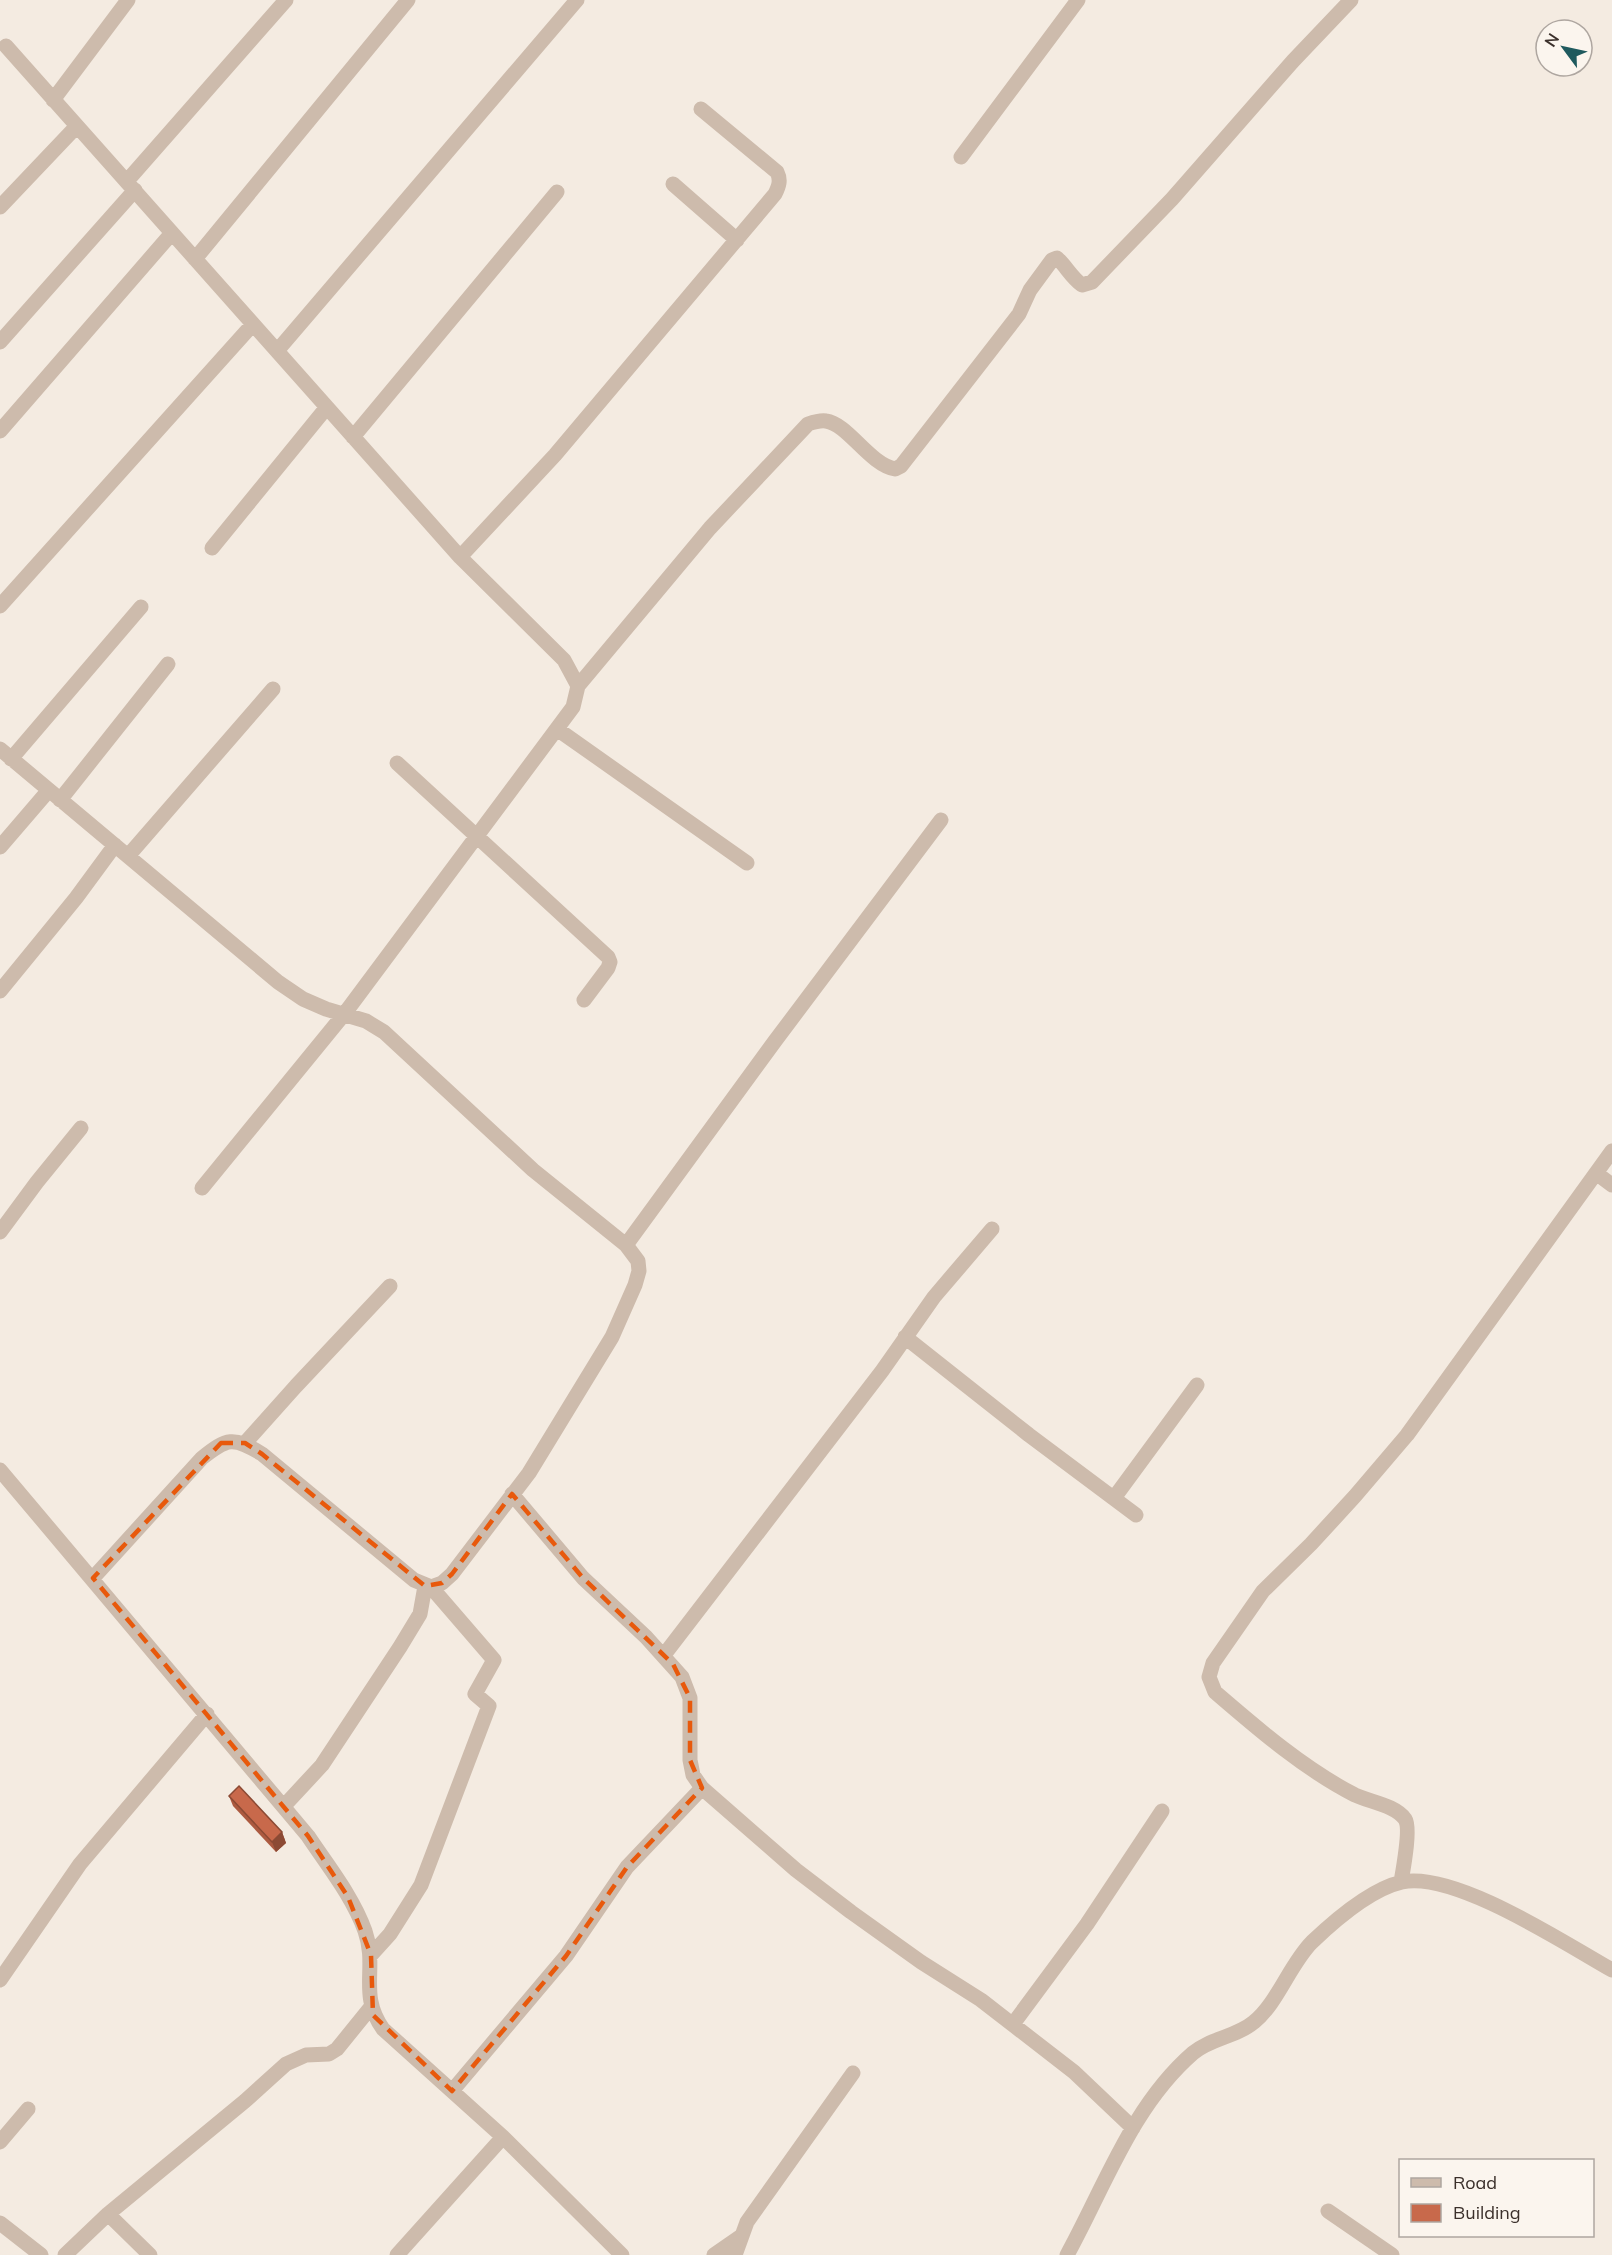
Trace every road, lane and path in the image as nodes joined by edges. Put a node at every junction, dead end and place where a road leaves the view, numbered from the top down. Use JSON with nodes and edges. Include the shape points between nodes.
{"nodes":[{"id":1,"x":128,"y":0,"type":"edge"},
{"id":2,"x":286,"y":0,"type":"edge"},
{"id":3,"x":408,"y":0,"type":"edge"},
{"id":4,"x":577,"y":0,"type":"edge"},
{"id":5,"x":1078,"y":0,"type":"edge"},
{"id":6,"x":1351,"y":0,"type":"edge"},
{"id":7,"x":2,"y":45,"type":"edge"},
{"id":8,"x":53,"y":100,"type":"junction"},
{"id":9,"x":701,"y":109,"type":"dead end"},
{"id":10,"x":76,"y":127,"type":"junction"},
{"id":11,"x":961,"y":157,"type":"dead end"},
{"id":12,"x":673,"y":184,"type":"dead end"},
{"id":13,"x":131,"y":186,"type":"junction"},
{"id":14,"x":557,"y":192,"type":"dead end"},
{"id":15,"x":0,"y":207,"type":"edge"},
{"id":16,"x":172,"y":233,"type":"junction"},
{"id":17,"x":736,"y":240,"type":"junction"},
{"id":18,"x":195,"y":259,"type":"junction"},
{"id":19,"x":253,"y":324,"type":"junction"},
{"id":20,"x":0,"y":342,"type":"edge"},
{"id":21,"x":277,"y":351,"type":"junction"},
{"id":22,"x":327,"y":407,"type":"junction"},
{"id":23,"x":0,"y":431,"type":"edge"},
{"id":24,"x":353,"y":436,"type":"junction"},
{"id":25,"x":212,"y":548,"type":"dead end"},
{"id":26,"x":460,"y":557,"type":"junction"},
{"id":27,"x":0,"y":606,"type":"edge"},
{"id":28,"x":141,"y":607,"type":"dead end"},
{"id":29,"x":168,"y":664,"type":"dead end"},
{"id":30,"x":578,"y":686,"type":"junction"},
{"id":31,"x":273,"y":689,"type":"dead end"},
{"id":32,"x":557,"y":729,"type":"junction"},
{"id":33,"x":6,"y":754,"type":"edge"},
{"id":34,"x":397,"y":763,"type":"dead end"},
{"id":35,"x":54,"y":795,"type":"junction"},
{"id":36,"x":941,"y":820,"type":"dead end"},
{"id":37,"x":477,"y":836,"type":"junction"},
{"id":38,"x":115,"y":845,"type":"junction"},
{"id":39,"x":0,"y":847,"type":"edge"},
{"id":40,"x":128,"y":856,"type":"junction"},
{"id":41,"x":747,"y":863,"type":"dead end"},
{"id":42,"x":0,"y":991,"type":"edge"},
{"id":43,"x":584,"y":1000,"type":"dead end"},
{"id":44,"x":345,"y":1013,"type":"junction"},
{"id":45,"x":81,"y":1128,"type":"dead end"},
{"id":46,"x":1612,"y":1151,"type":"edge"},
{"id":47,"x":1596,"y":1173,"type":"junction"},
{"id":48,"x":1612,"y":1185,"type":"edge"},
{"id":49,"x":202,"y":1188,"type":"dead end"},
{"id":50,"x":992,"y":1229,"type":"dead end"},
{"id":51,"x":0,"y":1232,"type":"edge"},
{"id":52,"x":626,"y":1245,"type":"junction"},
{"id":53,"x":390,"y":1286,"type":"dead end"},
{"id":54,"x":905,"y":1337,"type":"junction"},
{"id":55,"x":1197,"y":1385,"type":"dead end"},
{"id":56,"x":245,"y":1443,"type":"junction"},
{"id":57,"x":0,"y":1470,"type":"edge"},
{"id":58,"x":512,"y":1494,"type":"junction"},
{"id":59,"x":1114,"y":1498,"type":"junction"},
{"id":60,"x":1136,"y":1515,"type":"dead end"},
{"id":61,"x":93,"y":1578,"type":"junction"},
{"id":62,"x":428,"y":1587,"type":"junction"},
{"id":63,"x":664,"y":1655,"type":"junction"},
{"id":64,"x":207,"y":1714,"type":"junction"},
{"id":65,"x":702,"y":1788,"type":"junction"},
{"id":66,"x":284,"y":1806,"type":"junction"},
{"id":67,"x":1162,"y":1810,"type":"dead end"},
{"id":68,"x":1402,"y":1876,"type":"junction"},
{"id":69,"x":370,"y":1955,"type":"junction"},
{"id":70,"x":1612,"y":1970,"type":"edge"},
{"id":71,"x":0,"y":1980,"type":"edge"},
{"id":72,"x":371,"y":2007,"type":"junction"},
{"id":73,"x":1013,"y":2024,"type":"junction"},
{"id":74,"x":853,"y":2073,"type":"dead end"},
{"id":75,"x":452,"y":2091,"type":"junction"},
{"id":76,"x":28,"y":2109,"type":"dead end"},
{"id":77,"x":1132,"y":2128,"type":"junction"},
{"id":78,"x":503,"y":2137,"type":"junction"},
{"id":79,"x":0,"y":2142,"type":"edge"},
{"id":80,"x":1328,"y":2211,"type":"dead end"},
{"id":81,"x":108,"y":2214,"type":"junction"},
{"id":82,"x":0,"y":2223,"type":"edge"},
{"id":83,"x":740,"y":2237,"type":"junction"},
{"id":84,"x":1069,"y":2254,"type":"edge"},
{"id":85,"x":41,"y":2255,"type":"edge"},
{"id":86,"x":65,"y":2255,"type":"edge"},
{"id":87,"x":150,"y":2255,"type":"edge"},
{"id":88,"x":397,"y":2255,"type":"edge"},
{"id":89,"x":622,"y":2255,"type":"edge"},
{"id":90,"x":714,"y":2255,"type":"edge"},
{"id":91,"x":735,"y":2255,"type":"edge"},
{"id":92,"x":1392,"y":2255,"type":"edge"}],
"edges":[{"from":1,"to":8,"type":"street"},
{"from":2,"to":13,"type":"street"},
{"from":3,"to":18,"type":"street"},
{"from":4,"to":21,"type":"street"},
{"from":5,"to":11,"type":"street"},
{"from":6,"to":30,"type":"street","via":[[1180,191],[1092,282],[1082,285],[1060,260],[1052,260],[1030,290],[1019,314],[901,466],[895,469],[881,463],[834,423],[818,420],[808,424],[710,528]]},
{"from":7,"to":8,"type":"street"},
{"from":8,"to":10,"type":"street"},
{"from":9,"to":17,"type":"street","via":[[769,164],[780,178],[775,194]]},
{"from":10,"to":13,"type":"street"},
{"from":10,"to":15,"type":"street"},
{"from":12,"to":17,"type":"street"},
{"from":13,"to":16,"type":"street"},
{"from":13,"to":20,"type":"street"},
{"from":14,"to":24,"type":"street"},
{"from":16,"to":18,"type":"street"},
{"from":16,"to":23,"type":"street"},
{"from":17,"to":26,"type":"street","via":[[555,455]]},
{"from":18,"to":19,"type":"street"},
{"from":19,"to":21,"type":"street"},
{"from":19,"to":27,"type":"street"},
{"from":21,"to":22,"type":"street"},
{"from":22,"to":24,"type":"street"},
{"from":22,"to":25,"type":"street"},
{"from":24,"to":26,"type":"street"},
{"from":26,"to":30,"type":"street","via":[[564,660]]},
{"from":28,"to":33,"type":"street"},
{"from":29,"to":35,"type":"street"},
{"from":30,"to":32,"type":"street","via":[[573,707]]},
{"from":31,"to":40,"type":"street"},
{"from":32,"to":37,"type":"street"},
{"from":32,"to":41,"type":"street"},
{"from":33,"to":35,"type":"street"},
{"from":34,"to":37,"type":"street"},
{"from":35,"to":38,"type":"street"},
{"from":35,"to":39,"type":"street"},
{"from":36,"to":52,"type":"street"},
{"from":37,"to":43,"type":"street","via":[[608,957],[608,968]]},
{"from":37,"to":44,"type":"street"},
{"from":38,"to":40,"type":"street"},
{"from":38,"to":42,"type":"street"},
{"from":40,"to":44,"type":"street","via":[[278,982],[303,999]]},
{"from":44,"to":49,"type":"street"},
{"from":44,"to":52,"type":"street","via":[[384,1032],[533,1170]]},
{"from":45,"to":51,"type":"street"},
{"from":46,"to":47,"type":"street"},
{"from":47,"to":48,"type":"street"},
{"from":47,"to":68,"type":"street","via":[[1407,1435],[1356,1496],[1263,1591],[1210,1670],[1215,1692],[1259,1729],[1320,1775],[1404,1817],[1407,1826]]},
{"from":50,"to":54,"type":"street"},
{"from":52,"to":58,"type":"street","via":[[638,1261],[639,1271],[628,1303],[612,1337],[529,1473]]},
{"from":53,"to":56,"type":"street"},
{"from":54,"to":59,"type":"street"},
{"from":54,"to":63,"type":"street"},
{"from":55,"to":59,"type":"street"},
{"from":56,"to":61,"type":"street","via":[[221,1443],[202,1458]]},
{"from":56,"to":62,"type":"street","via":[[414,1580]]},
{"from":57,"to":61,"type":"street"},
{"from":58,"to":62,"type":"street","via":[[452,1574],[442,1583]]},
{"from":58,"to":63,"type":"street","via":[[583,1578]]},
{"from":59,"to":60,"type":"street"},
{"from":61,"to":64,"type":"street"},
{"from":62,"to":66,"type":"street","via":[[420,1614],[400,1647],[322,1765]]},
{"from":62,"to":69,"type":"street","via":[[494,1660],[475,1694],[489,1706],[421,1885],[390,1934]]},
{"from":63,"to":65,"type":"street","via":[[682,1677],[690,1698],[690,1761]]},
{"from":64,"to":66,"type":"street"},
{"from":64,"to":71,"type":"street","via":[[80,1864]]},
{"from":65,"to":73,"type":"street","via":[[851,1912]]},
{"from":65,"to":75,"type":"street","via":[[627,1867],[567,1956]]},
{"from":66,"to":69,"type":"street","via":[[309,1836],[348,1897],[365,1931]]},
{"from":67,"to":73,"type":"street","via":[[1087,1924]]},
{"from":68,"to":70,"type":"street","via":[[1458,1889],[1491,1903]]},
{"from":68,"to":77,"type":"street","via":[[1362,1901],[1311,1943],[1254,2022],[1196,2050],[1157,2090]]},
{"from":69,"to":72,"type":"street"},
{"from":72,"to":75,"type":"street","via":[[383,2029]]},
{"from":72,"to":81,"type":"street","via":[[337,2049],[286,2064]]},
{"from":73,"to":77,"type":"street","via":[[1074,2072]]},
{"from":74,"to":83,"type":"street","via":[[759,2203]]},
{"from":75,"to":78,"type":"street"},
{"from":76,"to":79,"type":"street"},
{"from":77,"to":84,"type":"street"},
{"from":78,"to":88,"type":"street"},
{"from":78,"to":89,"type":"street"},
{"from":80,"to":92,"type":"street"},
{"from":81,"to":86,"type":"street"},
{"from":81,"to":87,"type":"street"},
{"from":82,"to":85,"type":"street"},
{"from":83,"to":90,"type":"street"},
{"from":83,"to":91,"type":"street"}]}
